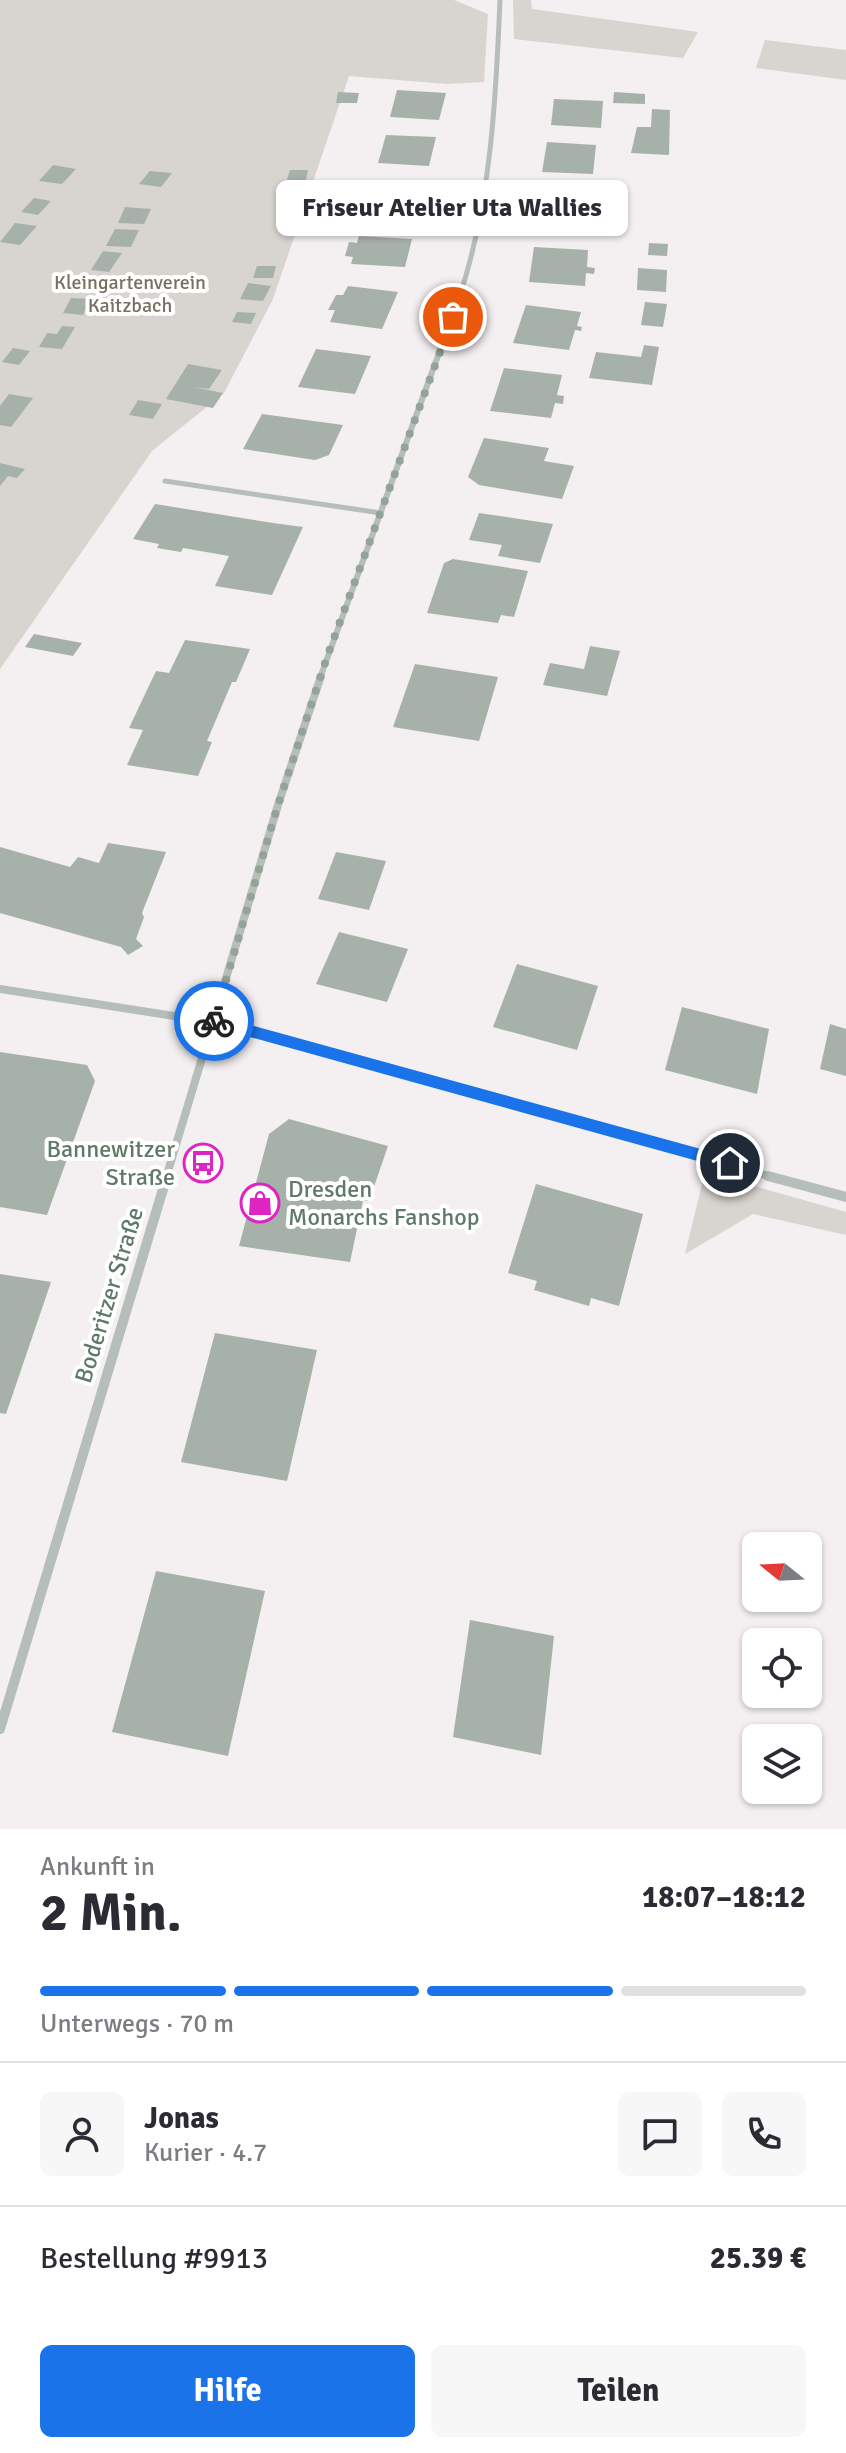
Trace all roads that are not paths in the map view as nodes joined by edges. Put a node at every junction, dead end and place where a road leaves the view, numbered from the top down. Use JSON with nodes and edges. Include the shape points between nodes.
{"nodes":[{"id":1,"x":500,"y":0,"type":"edge"},
{"id":2,"x":165,"y":481,"type":"dead end"},
{"id":3,"x":381,"y":513,"type":"junction"},
{"id":4,"x":0,"y":989,"type":"edge"},
{"id":5,"x":213,"y":1022,"type":"junction"},
{"id":6,"x":846,"y":1197,"type":"edge"},
{"id":7,"x":0,"y":1729,"type":"edge"}],
"edges":[{"from":1,"to":3,"type":"street","name":"Boderitzer Straße","via":[[495,113],[470,264]]},
{"from":2,"to":3,"type":"lane"},
{"from":3,"to":5,"type":"street","name":"Boderitzer Straße","via":[[278,805]]},
{"from":4,"to":5,"type":"street"},
{"from":5,"to":6,"type":"street"},
{"from":5,"to":7,"type":"street","name":"Boderitzer Straße"}]}
